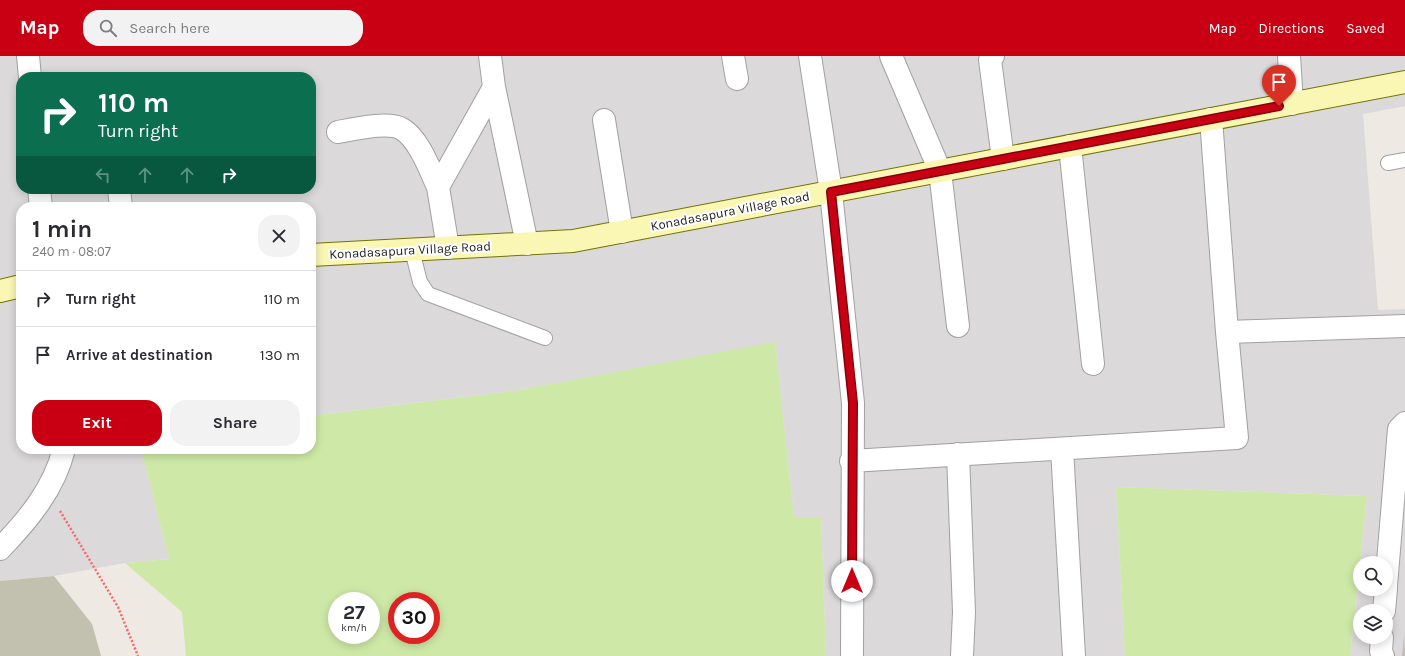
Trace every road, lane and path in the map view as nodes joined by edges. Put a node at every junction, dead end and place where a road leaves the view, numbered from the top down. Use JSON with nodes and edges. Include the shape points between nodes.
{"nodes":[{"id":1,"x":28,"y":56,"type":"edge"},
{"id":2,"x":490,"y":56,"type":"edge"},
{"id":3,"x":733,"y":56,"type":"edge"},
{"id":4,"x":810,"y":56,"type":"edge"},
{"id":5,"x":891,"y":56,"type":"edge"},
{"id":6,"x":993,"y":56,"type":"edge"},
{"id":7,"x":1289,"y":56,"type":"edge"},
{"id":8,"x":30,"y":72,"type":"edge"},
{"id":9,"x":737,"y":78,"type":"dead end"},
{"id":10,"x":1405,"y":82,"type":"edge"},
{"id":11,"x":494,"y":87,"type":"junction"},
{"id":12,"x":1292,"y":104,"type":"junction"},
{"id":13,"x":1211,"y":119,"type":"junction"},
{"id":14,"x":604,"y":120,"type":"dead end"},
{"id":15,"x":338,"y":132,"type":"dead end"},
{"id":16,"x":1070,"y":146,"type":"junction"},
{"id":17,"x":1003,"y":159,"type":"junction"},
{"id":18,"x":1405,"y":160,"type":"edge"},
{"id":19,"x":1388,"y":163,"type":"dead end"},
{"id":20,"x":940,"y":171,"type":"junction"},
{"id":21,"x":438,"y":187,"type":"junction"},
{"id":22,"x":831,"y":192,"type":"junction"},
{"id":23,"x":622,"y":232,"type":"junction"},
{"id":24,"x":527,"y":244,"type":"junction"},
{"id":25,"x":448,"y":248,"type":"junction"},
{"id":26,"x":412,"y":250,"type":"junction"},
{"id":27,"x":316,"y":255,"type":"edge"},
{"id":28,"x":16,"y":287,"type":"edge"},
{"id":29,"x":0,"y":291,"type":"edge"},
{"id":30,"x":958,"y":326,"type":"dead end"},
{"id":31,"x":1405,"y":326,"type":"edge"},
{"id":32,"x":1227,"y":332,"type":"junction"},
{"id":33,"x":545,"y":338,"type":"dead end"},
{"id":34,"x":1093,"y":364,"type":"dead end"},
{"id":35,"x":1405,"y":423,"type":"edge"},
{"id":36,"x":1062,"y":449,"type":"junction"},
{"id":37,"x":63,"y":454,"type":"edge"},
{"id":38,"x":958,"y":454,"type":"junction"},
{"id":39,"x":852,"y":461,"type":"junction"},
{"id":40,"x":48,"y":491,"type":"junction"},
{"id":41,"x":0,"y":548,"type":"edge"},
{"id":42,"x":1389,"y":556,"type":"edge"},
{"id":43,"x":1382,"y":644,"type":"edge"},
{"id":44,"x":138,"y":656,"type":"edge"},
{"id":45,"x":852,"y":656,"type":"edge"},
{"id":46,"x":962,"y":656,"type":"edge"},
{"id":47,"x":1074,"y":656,"type":"edge"},
{"id":48,"x":1383,"y":656,"type":"edge"}],
"edges":[{"from":1,"to":8,"type":"street"},
{"from":2,"to":11,"type":"street"},
{"from":3,"to":9,"type":"street"},
{"from":4,"to":22,"type":"street"},
{"from":5,"to":20,"type":"street"},
{"from":6,"to":17,"type":"street","via":[[990,60]]},
{"from":7,"to":12,"type":"street"},
{"from":10,"to":12,"type":"street","name":"Konadasapura Village Road"},
{"from":11,"to":21,"type":"street"},
{"from":11,"to":24,"type":"street"},
{"from":12,"to":13,"type":"street","name":"Konadasapura Village Road"},
{"from":13,"to":16,"type":"street","name":"Konadasapura Village Road"},
{"from":13,"to":32,"type":"street"},
{"from":14,"to":23,"type":"street"},
{"from":15,"to":21,"type":"street","via":[[380,125],[402,128],[421,149]]},
{"from":16,"to":17,"type":"street","name":"Konadasapura Village Road"},
{"from":16,"to":34,"type":"street"},
{"from":17,"to":20,"type":"street","name":"Konadasapura Village Road"},
{"from":18,"to":19,"type":"lane"},
{"from":20,"to":22,"type":"street","name":"Konadasapura Village Road"},
{"from":20,"to":30,"type":"street"},
{"from":21,"to":25,"type":"street"},
{"from":22,"to":23,"type":"street","name":"Konadasapura Village Road"},
{"from":22,"to":39,"type":"street","via":[[853,403]]},
{"from":23,"to":24,"type":"street","name":"Konadasapura Village Road","via":[[573,241]]},
{"from":24,"to":25,"type":"street","name":"Konadasapura Village Road"},
{"from":25,"to":26,"type":"street","name":"Konadasapura Village Road"},
{"from":26,"to":27,"type":"street","name":"Konadasapura Village Road"},
{"from":26,"to":33,"type":"lane","via":[[420,282],[428,294]]},
{"from":28,"to":29,"type":"street"},
{"from":31,"to":32,"type":"street"},
{"from":32,"to":36,"type":"street","via":[[1237,438]]},
{"from":35,"to":42,"type":"street","via":[[1399,429]]},
{"from":36,"to":38,"type":"street"},
{"from":36,"to":47,"type":"street"},
{"from":37,"to":40,"type":"street","via":[[59,471]]},
{"from":38,"to":39,"type":"street"},
{"from":38,"to":46,"type":"street","via":[[964,612]]},
{"from":39,"to":45,"type":"street"},
{"from":40,"to":41,"type":"street"},
{"from":40,"to":44,"type":"path","via":[[118,607]]},
{"from":43,"to":48,"type":"street"}]}
